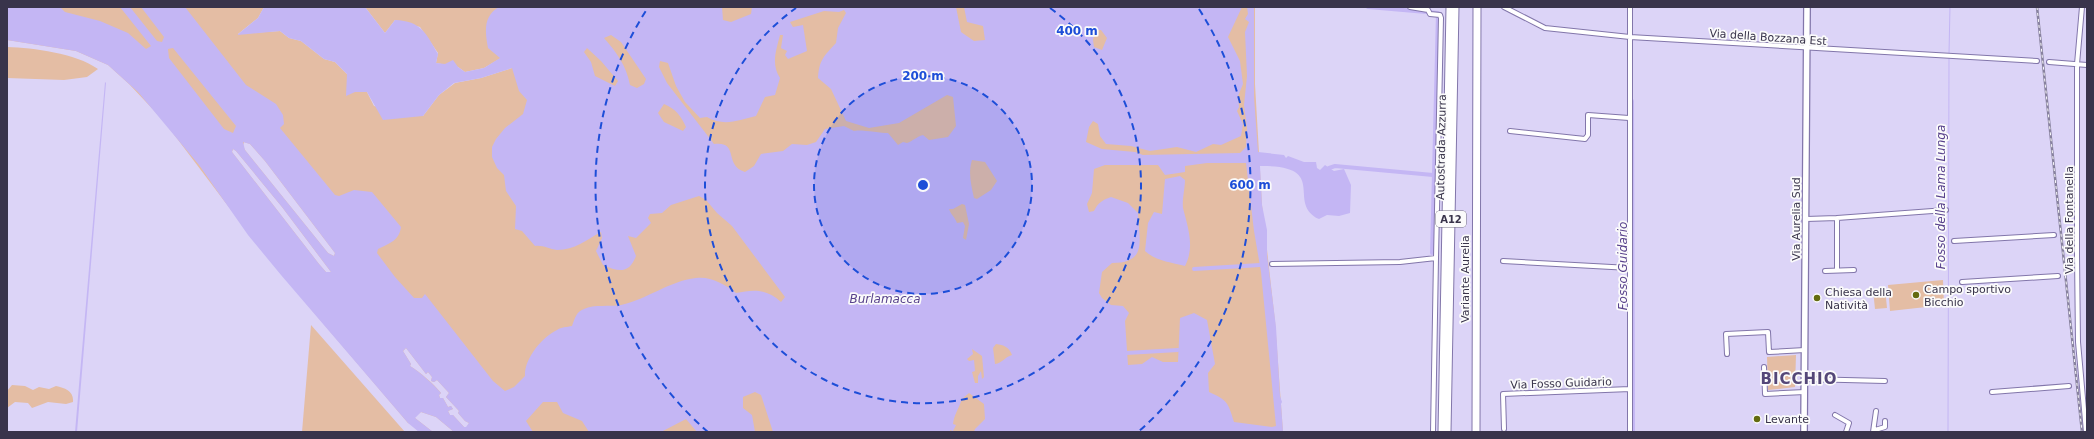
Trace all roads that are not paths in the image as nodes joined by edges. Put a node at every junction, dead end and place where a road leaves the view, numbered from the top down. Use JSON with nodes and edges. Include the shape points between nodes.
{"nodes":[{"id":1,"x":1410,"y":7,"type":"edge"},
{"id":2,"x":1450,"y":7,"type":"edge"},
{"id":3,"x":1455,"y":7,"type":"edge"},
{"id":4,"x":1477,"y":7,"type":"edge"},
{"id":5,"x":1481,"y":7,"type":"edge"},
{"id":6,"x":1504,"y":7,"type":"edge"},
{"id":7,"x":1630,"y":7,"type":"edge"},
{"id":8,"x":1807,"y":7,"type":"edge"},
{"id":9,"x":2082,"y":7,"type":"edge"},
{"id":10,"x":1630,"y":37,"type":"junction"},
{"id":11,"x":1807,"y":48,"type":"junction"},
{"id":12,"x":2036,"y":61,"type":"dead end"},
{"id":13,"x":2049,"y":62,"type":"dead end"},
{"id":14,"x":2078,"y":64,"type":"junction"},
{"id":15,"x":2087,"y":65,"type":"edge"},
{"id":16,"x":1629,"y":118,"type":"junction"},
{"id":17,"x":1510,"y":131,"type":"dead end"},
{"id":18,"x":1946,"y":210,"type":"dead end"},
{"id":19,"x":1837,"y":218,"type":"junction"},
{"id":20,"x":1806,"y":219,"type":"junction"},
{"id":21,"x":2054,"y":235,"type":"dead end"},
{"id":22,"x":1954,"y":241,"type":"dead end"},
{"id":23,"x":1436,"y":258,"type":"junction"},
{"id":24,"x":1503,"y":261,"type":"dead end"},
{"id":25,"x":1272,"y":264,"type":"dead end"},
{"id":26,"x":1630,"y":268,"type":"junction"},
{"id":27,"x":1836,"y":270,"type":"junction"},
{"id":28,"x":1854,"y":270,"type":"dead end"},
{"id":29,"x":1825,"y":271,"type":"dead end"},
{"id":30,"x":2058,"y":276,"type":"dead end"},
{"id":31,"x":1962,"y":282,"type":"dead end"},
{"id":32,"x":1805,"y":350,"type":"junction"},
{"id":33,"x":1727,"y":354,"type":"dead end"},
{"id":34,"x":1764,"y":367,"type":"dead end"},
{"id":35,"x":1805,"y":379,"type":"junction"},
{"id":36,"x":1885,"y":381,"type":"dead end"},
{"id":37,"x":2069,"y":386,"type":"dead end"},
{"id":38,"x":1630,"y":389,"type":"junction"},
{"id":39,"x":1805,"y":392,"type":"junction"},
{"id":40,"x":1992,"y":392,"type":"dead end"},
{"id":41,"x":1876,"y":411,"type":"dead end"},
{"id":42,"x":1835,"y":415,"type":"dead end"},
{"id":43,"x":1885,"y":421,"type":"dead end"},
{"id":44,"x":1504,"y":429,"type":"dead end"},
{"id":45,"x":1874,"y":431,"type":"edge"},
{"id":46,"x":1433,"y":432,"type":"edge"},
{"id":47,"x":1442,"y":432,"type":"edge"},
{"id":48,"x":1447,"y":432,"type":"edge"},
{"id":49,"x":1476,"y":432,"type":"edge"},
{"id":50,"x":1480,"y":432,"type":"edge"},
{"id":51,"x":1630,"y":432,"type":"edge"},
{"id":52,"x":1804,"y":432,"type":"edge"},
{"id":53,"x":1846,"y":432,"type":"edge"},
{"id":54,"x":2086,"y":432,"type":"edge"}],
"edges":[{"from":1,"to":23,"type":"street","via":[[1438,15],[1442,22]]},
{"from":2,"to":47,"type":"highway","name":"Autostrada Azzurra","number":"A12"},
{"from":3,"to":48,"type":"highway","name":"Autostrada Azzurra","number":"A12"},
{"from":4,"to":49,"type":"highway","name":"Variante Aurelia"},
{"from":5,"to":50,"type":"highway","name":"Variante Aurelia"},
{"from":6,"to":10,"type":"street","name":"Via della Bozzana Est","via":[[1545,28]]},
{"from":7,"to":10,"type":"street"},
{"from":8,"to":11,"type":"main road","name":"Via Aurelia Sud"},
{"from":9,"to":14,"type":"street","name":"Via della Fontanella"},
{"from":10,"to":11,"type":"street","name":"Via della Bozzana Est"},
{"from":10,"to":16,"type":"street"},
{"from":11,"to":12,"type":"street","name":"Via della Bozzana Est"},
{"from":11,"to":20,"type":"main road","name":"Via Aurelia Sud"},
{"from":13,"to":14,"type":"street"},
{"from":14,"to":15,"type":"street"},
{"from":14,"to":54,"type":"street","name":"Via della Fontanella","via":[[2078,342]]},
{"from":16,"to":17,"type":"street","via":[[1588,115],[1588,135],[1585,139]]},
{"from":16,"to":26,"type":"street"},
{"from":18,"to":19,"type":"street"},
{"from":19,"to":20,"type":"street"},
{"from":19,"to":27,"type":"street"},
{"from":20,"to":32,"type":"main road","name":"Via Aurelia Sud"},
{"from":21,"to":22,"type":"street"},
{"from":23,"to":25,"type":"street","via":[[1400,262]]},
{"from":23,"to":46,"type":"street"},
{"from":24,"to":26,"type":"street"},
{"from":26,"to":38,"type":"street"},
{"from":27,"to":28,"type":"street"},
{"from":27,"to":29,"type":"street"},
{"from":30,"to":31,"type":"street"},
{"from":32,"to":33,"type":"street","via":[[1769,352],[1768,332],[1726,334]]},
{"from":32,"to":35,"type":"main road","name":"Via Aurelia Sud"},
{"from":34,"to":39,"type":"street","via":[[1765,394]]},
{"from":35,"to":36,"type":"street"},
{"from":35,"to":39,"type":"main road","name":"Via Aurelia Sud"},
{"from":37,"to":40,"type":"street"},
{"from":38,"to":44,"type":"street","name":"Via Fosso Guidario","via":[[1503,394]]},
{"from":38,"to":51,"type":"street"},
{"from":39,"to":52,"type":"main road","name":"Via Aurelia Sud"},
{"from":41,"to":45,"type":"street"},
{"from":42,"to":53,"type":"street","via":[[1849,423]]},
{"from":43,"to":45,"type":"street","via":[[1885,427]]}]}
